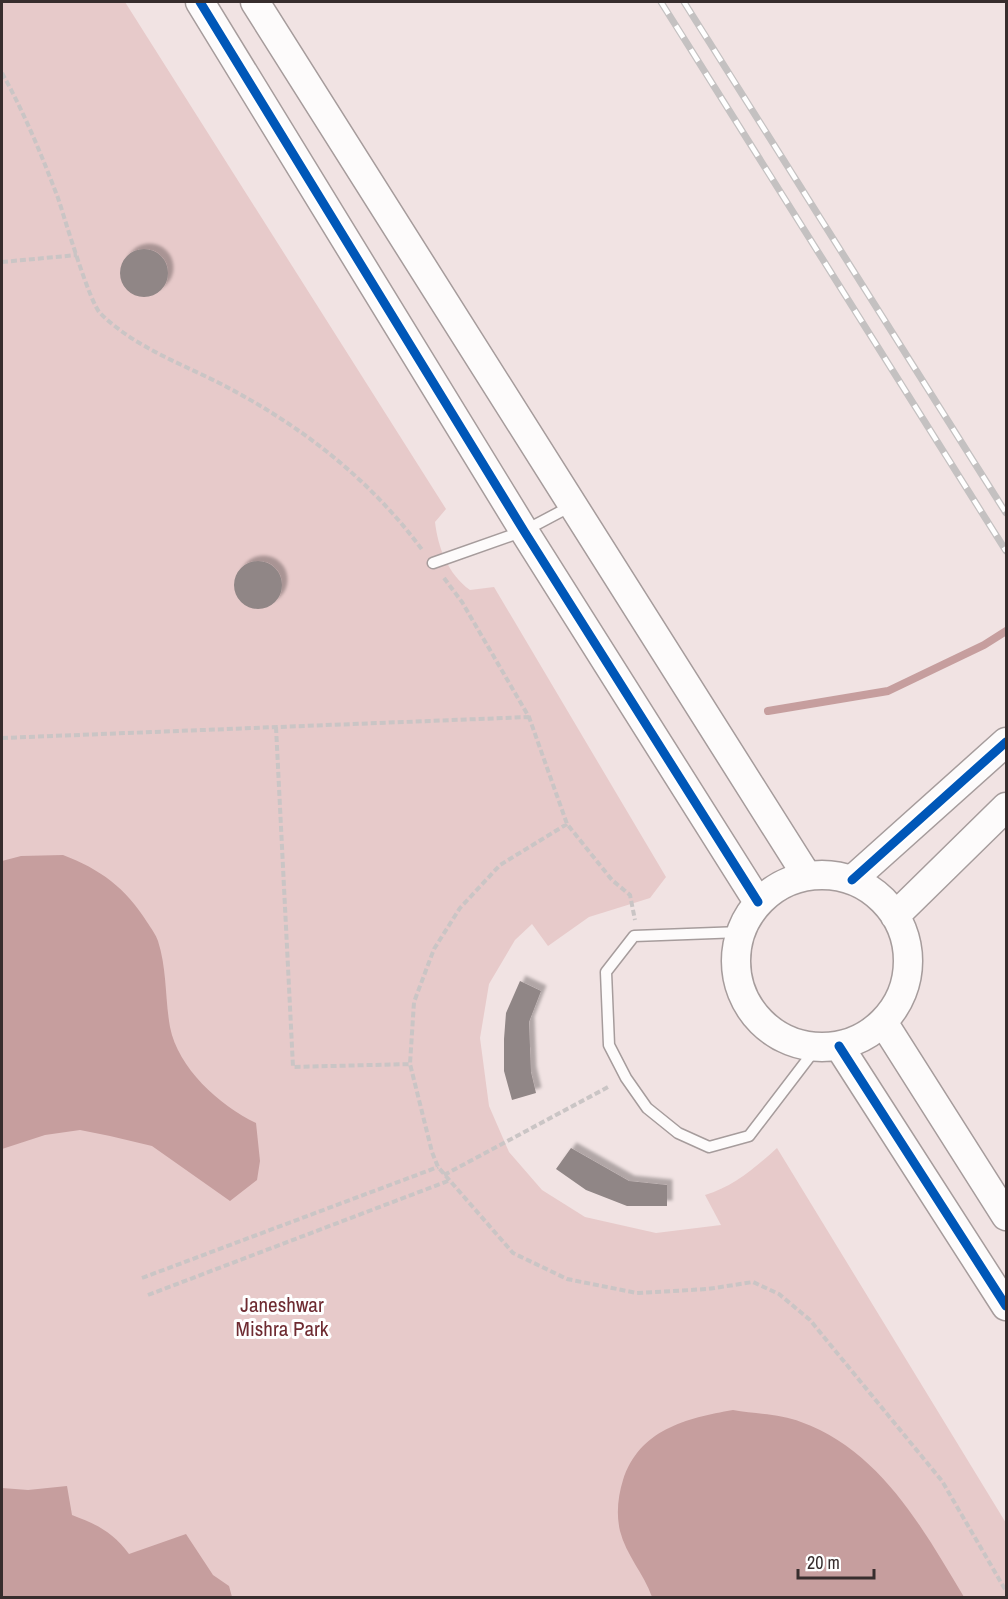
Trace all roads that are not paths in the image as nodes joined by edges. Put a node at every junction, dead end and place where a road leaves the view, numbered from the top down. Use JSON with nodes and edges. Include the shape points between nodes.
{"nodes":[{"id":1,"x":200,"y":2,"type":"edge"},
{"id":2,"x":255,"y":2,"type":"edge"},
{"id":3,"x":573,"y":505,"type":"junction"},
{"id":4,"x":524,"y":531,"type":"junction"},
{"id":5,"x":433,"y":563,"type":"road end"},
{"id":6,"x":1006,"y":742,"type":"edge"},
{"id":7,"x":1006,"y":807,"type":"edge"},
{"id":8,"x":807,"y":876,"type":"junction"},
{"id":9,"x":852,"y":880,"type":"junction"},
{"id":10,"x":758,"y":902,"type":"junction"},
{"id":11,"x":895,"y":916,"type":"junction"},
{"id":12,"x":741,"y":932,"type":"junction"},
{"id":13,"x":883,"y":1022,"type":"junction"},
{"id":14,"x":828,"y":1047,"type":"junction"},
{"id":15,"x":1006,"y":1216,"type":"edge"},
{"id":16,"x":1006,"y":1306,"type":"edge"}],
"edges":[{"from":1,"to":4,"type":"street"},
{"from":2,"to":3,"type":"street"},
{"from":3,"to":4,"type":"lane"},
{"from":3,"to":8,"type":"street"},
{"from":4,"to":5,"type":"lane"},
{"from":4,"to":10,"type":"street"},
{"from":6,"to":9,"type":"street"},
{"from":7,"to":11,"type":"street"},
{"from":8,"to":9,"type":"street","via":[[830,875]]},
{"from":8,"to":10,"type":"street","via":[[789,881]]},
{"from":9,"to":11,"type":"street","via":[[884,901]]},
{"from":10,"to":12,"type":"street"},
{"from":11,"to":13,"type":"street","via":[[908,960],[897,1004]]},
{"from":12,"to":14,"type":"street","via":[[735,962],[738,983],[759,1020],[796,1043]]},
{"from":12,"to":14,"type":"lane","via":[[634,936],[606,972],[609,1045],[647,1108],[678,1133],[709,1147],[748,1136]]},
{"from":13,"to":14,"type":"street","via":[[862,1037]]},
{"from":13,"to":15,"type":"street"},
{"from":14,"to":16,"type":"street"}]}
